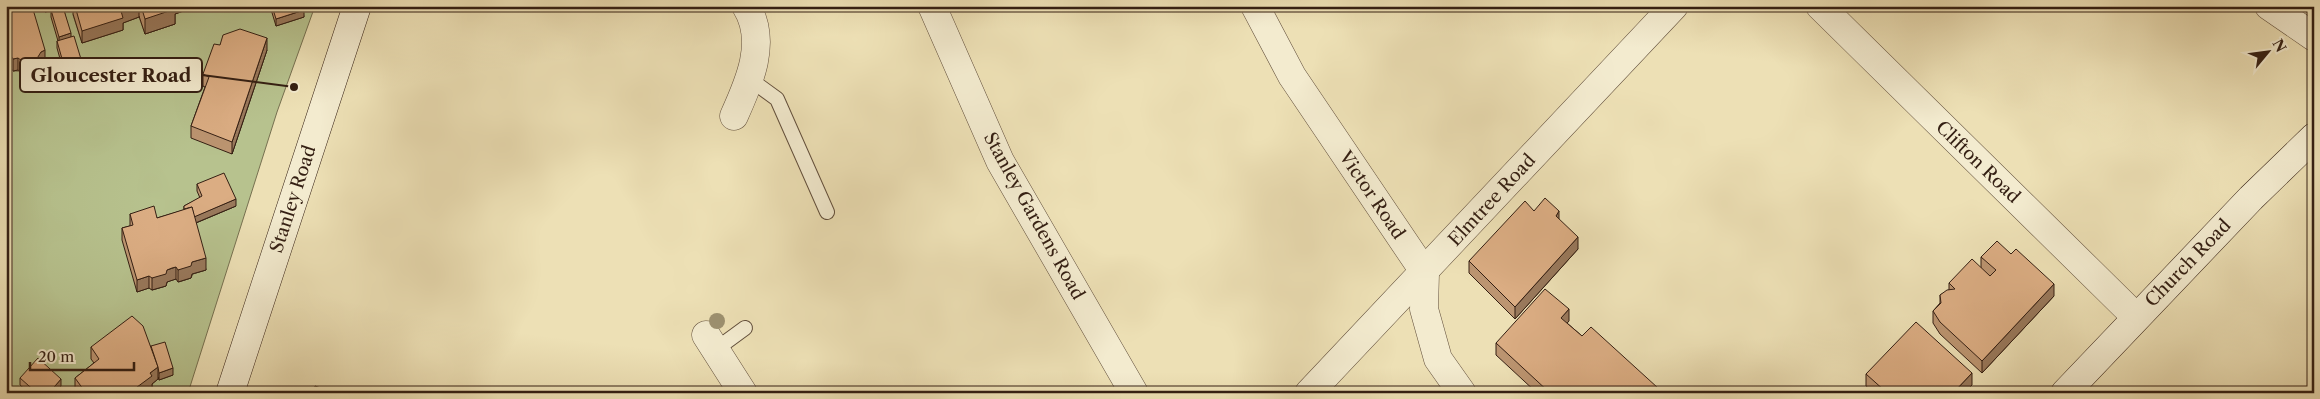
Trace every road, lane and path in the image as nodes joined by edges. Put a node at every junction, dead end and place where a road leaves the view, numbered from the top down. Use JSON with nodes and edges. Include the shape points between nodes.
{"nodes":[{"id":1,"x":357,"y":6,"type":"edge"},
{"id":2,"x":746,"y":6,"type":"edge"},
{"id":3,"x":932,"y":6,"type":"edge"},
{"id":4,"x":1255,"y":6,"type":"edge"},
{"id":5,"x":1674,"y":6,"type":"edge"},
{"id":6,"x":1820,"y":6,"type":"edge"},
{"id":7,"x":2269,"y":6,"type":"edge"},
{"id":8,"x":2314,"y":37,"type":"edge"},
{"id":9,"x":751,"y":80,"type":"junction"},
{"id":10,"x":734,"y":116,"type":"dead end"},
{"id":11,"x":2314,"y":137,"type":"edge"},
{"id":12,"x":827,"y":212,"type":"dead end"},
{"id":13,"x":1425,"y":272,"type":"junction"},
{"id":14,"x":2136,"y":317,"type":"junction"},
{"id":15,"x":745,"y":328,"type":"dead end"},
{"id":16,"x":711,"y":343,"type":"joint"},
{"id":17,"x":230,"y":393,"type":"edge"},
{"id":18,"x":744,"y":393,"type":"edge"},
{"id":19,"x":1134,"y":393,"type":"edge"},
{"id":20,"x":1309,"y":393,"type":"edge"},
{"id":21,"x":1462,"y":393,"type":"edge"},
{"id":22,"x":2065,"y":393,"type":"edge"}],
"edges":[{"from":1,"to":17,"type":"street","name":"Stanley Road"},
{"from":2,"to":9,"type":"street","via":[[753,17],[756,53]]},
{"from":3,"to":19,"type":"street","name":"Stanley Gardens Road","via":[[1000,161]]},
{"from":4,"to":13,"type":"street","name":"Victor Road","via":[[1292,76]]},
{"from":5,"to":13,"type":"street","name":"Elmtree Road"},
{"from":6,"to":14,"type":"street","name":"Clifton Road"},
{"from":7,"to":8,"type":"street"},
{"from":9,"to":10,"type":"street"},
{"from":9,"to":12,"type":"lane","via":[[777,99]]},
{"from":11,"to":14,"type":"street","name":"Church Road"},
{"from":13,"to":20,"type":"street","name":"Elmtree Road"},
{"from":13,"to":21,"type":"street","via":[[1424,309],[1438,359]]},
{"from":14,"to":22,"type":"street","name":"Church Road"},
{"from":15,"to":16,"type":"lane"},
{"from":16,"to":18,"type":"street"}]}
